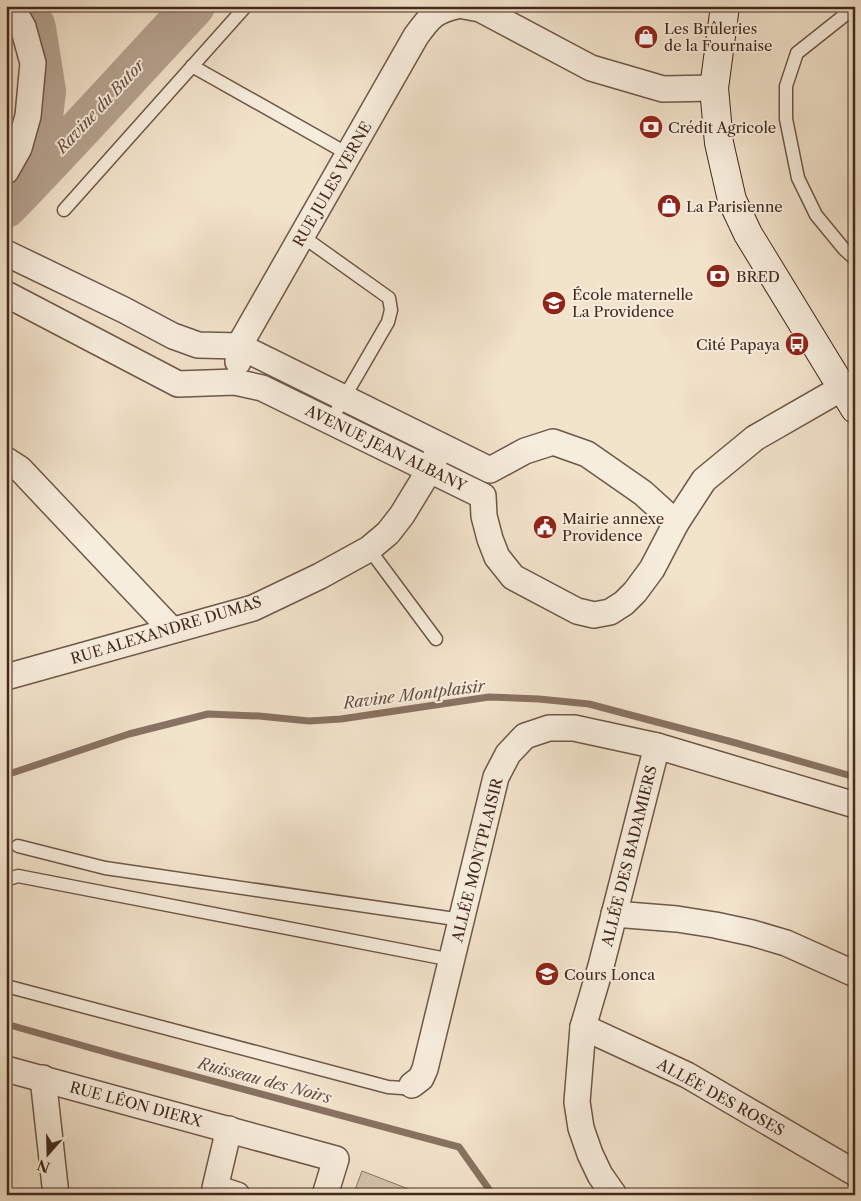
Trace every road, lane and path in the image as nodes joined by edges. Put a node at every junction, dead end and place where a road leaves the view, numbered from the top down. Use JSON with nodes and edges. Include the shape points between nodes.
{"nodes":[{"id":1,"x":11,"y":6,"type":"edge"},
{"id":2,"x":246,"y":6,"type":"edge"},
{"id":3,"x":725,"y":6,"type":"edge"},
{"id":4,"x":450,"y":7,"type":"edge"},
{"id":5,"x":855,"y":7,"type":"edge"},
{"id":6,"x":192,"y":66,"type":"junction"},
{"id":7,"x":714,"y":88,"type":"junction"},
{"id":8,"x":348,"y":154,"type":"junction"},
{"id":9,"x":6,"y":171,"type":"edge"},
{"id":10,"x":64,"y":210,"type":"dead end"},
{"id":11,"x":302,"y":236,"type":"junction"},
{"id":12,"x":8,"y":256,"type":"edge"},
{"id":13,"x":855,"y":260,"type":"edge"},
{"id":14,"x":6,"y":294,"type":"edge"},
{"id":15,"x":239,"y":346,"type":"junction"},
{"id":16,"x":235,"y":382,"type":"junction"},
{"id":17,"x":344,"y":398,"type":"junction"},
{"id":18,"x":848,"y":398,"type":"edge"},
{"id":19,"x":330,"y":422,"type":"junction"},
{"id":20,"x":441,"y":446,"type":"junction"},
{"id":21,"x":6,"y":460,"type":"edge"},
{"id":22,"x":430,"y":469,"type":"junction"},
{"id":23,"x":676,"y":523,"type":"junction"},
{"id":24,"x":369,"y":549,"type":"junction"},
{"id":25,"x":172,"y":630,"type":"junction"},
{"id":26,"x":436,"y":639,"type":"dead end"},
{"id":27,"x":6,"y":677,"type":"edge"},
{"id":28,"x":657,"y":746,"type":"junction"},
{"id":29,"x":855,"y":805,"type":"edge"},
{"id":30,"x":18,"y":846,"type":"dead end"},
{"id":31,"x":6,"y":880,"type":"edge"},
{"id":32,"x":614,"y":914,"type":"junction"},
{"id":33,"x":462,"y":920,"type":"junction"},
{"id":34,"x":452,"y":960,"type":"junction"},
{"id":35,"x":855,"y":974,"type":"edge"},
{"id":36,"x":6,"y":986,"type":"edge"},
{"id":37,"x":583,"y":1026,"type":"junction"},
{"id":38,"x":6,"y":1069,"type":"edge"},
{"id":39,"x":43,"y":1078,"type":"junction"},
{"id":40,"x":412,"y":1085,"type":"joint"},
{"id":41,"x":228,"y":1129,"type":"junction"},
{"id":42,"x":855,"y":1173,"type":"edge"},
{"id":43,"x":56,"y":1195,"type":"edge"},
{"id":44,"x":237,"y":1195,"type":"edge"},
{"id":45,"x":325,"y":1195,"type":"edge"},
{"id":46,"x":614,"y":1195,"type":"edge"}],
"edges":[{"from":1,"to":9,"type":"street","via":[[23,27],[33,63],[28,116],[19,148]]},
{"from":2,"to":6,"type":"lane"},
{"from":3,"to":7,"type":"main road"},
{"from":4,"to":7,"type":"street","name":"RUE JULES VERNE","via":[[480,9],[591,68],[663,89]]},
{"from":4,"to":8,"type":"street","name":"RUE JULES VERNE","via":[[426,21]]},
{"from":5,"to":13,"type":"lane","via":[[797,53],[786,86],[786,119],[798,178],[816,215]]},
{"from":6,"to":8,"type":"lane"},
{"from":6,"to":10,"type":"lane"},
{"from":7,"to":18,"type":"main road","via":[[719,143],[732,200],[748,234]]},
{"from":8,"to":11,"type":"street","name":"RUE JULES VERNE"},
{"from":11,"to":15,"type":"street","name":"RUE JULES VERNE"},
{"from":11,"to":17,"type":"lane","via":[[389,298],[388,322]]},
{"from":12,"to":15,"type":"street","name":"AVENUE JEAN ALBANY","via":[[173,336],[198,344]]},
{"from":14,"to":16,"type":"street","name":"AVENUE JEAN ALBANY","via":[[178,384]]},
{"from":15,"to":16,"type":"street","name":"RUE JULES VERNE"},
{"from":15,"to":17,"type":"street","name":"AVENUE JEAN ALBANY"},
{"from":16,"to":19,"type":"street","name":"AVENUE JEAN ALBANY","via":[[262,388]]},
{"from":17,"to":19,"type":"lane"},
{"from":17,"to":20,"type":"street","name":"AVENUE JEAN ALBANY"},
{"from":18,"to":23,"type":"street","name":"AVENUE JEAN ALBANY","via":[[755,438],[704,480]]},
{"from":19,"to":22,"type":"street","name":"AVENUE JEAN ALBANY"},
{"from":20,"to":22,"type":"street","name":"RUE ALEXANDRE DUMAS"},
{"from":20,"to":23,"type":"street","name":"AVENUE JEAN ALBANY","via":[[490,470],[526,451],[553,442],[586,454],[643,494]]},
{"from":21,"to":25,"type":"street","via":[[20,470]]},
{"from":22,"to":23,"type":"street","name":"AVENUE JEAN ALBANY","via":[[483,496],[484,516],[497,558],[514,577],[577,611],[594,615],[610,612],[635,592],[652,569]]},
{"from":22,"to":24,"type":"street","name":"RUE ALEXANDRE DUMAS","via":[[402,515]]},
{"from":24,"to":25,"type":"street","name":"RUE ALEXANDRE DUMAS","via":[[253,608]]},
{"from":24,"to":26,"type":"lane"},
{"from":25,"to":27,"type":"street","name":"RUE ALEXANDRE DUMAS"},
{"from":28,"to":29,"type":"street","name":"ALLÉE MONTPLAISIR"},
{"from":28,"to":32,"type":"street","name":"ALLÉE DES BADAMIERS"},
{"from":28,"to":33,"type":"street","name":"ALLÉE MONTPLAISIR","via":[[574,728],[549,728],[525,736],[508,754],[496,777]]},
{"from":30,"to":33,"type":"lane","via":[[105,868]]},
{"from":31,"to":34,"type":"lane","via":[[18,876]]},
{"from":32,"to":35,"type":"street","via":[[678,919],[752,933],[786,943]]},
{"from":32,"to":37,"type":"street","name":"ALLÉE DES BADAMIERS"},
{"from":33,"to":34,"type":"street","name":"ALLÉE MONTPLAISIR"},
{"from":34,"to":40,"type":"street","name":"ALLÉE MONTPLAISIR","via":[[425,1069],[421,1078]]},
{"from":36,"to":40,"type":"lane","via":[[388,1087]]},
{"from":37,"to":42,"type":"street","name":"ALLÉE DES ROSES","via":[[687,1075]]},
{"from":37,"to":46,"type":"street","name":"ALLÉE DES BADAMIERS","via":[[577,1102],[581,1128],[593,1161]]},
{"from":38,"to":39,"type":"street","name":"RUE LÉON DIERX"},
{"from":39,"to":41,"type":"street","name":"RUE LÉON DIERX"},
{"from":39,"to":43,"type":"street"},
{"from":41,"to":44,"type":"street","via":[[215,1188]]},
{"from":41,"to":45,"type":"street","name":"RUE LÉON DIERX","via":[[336,1159]]}]}
